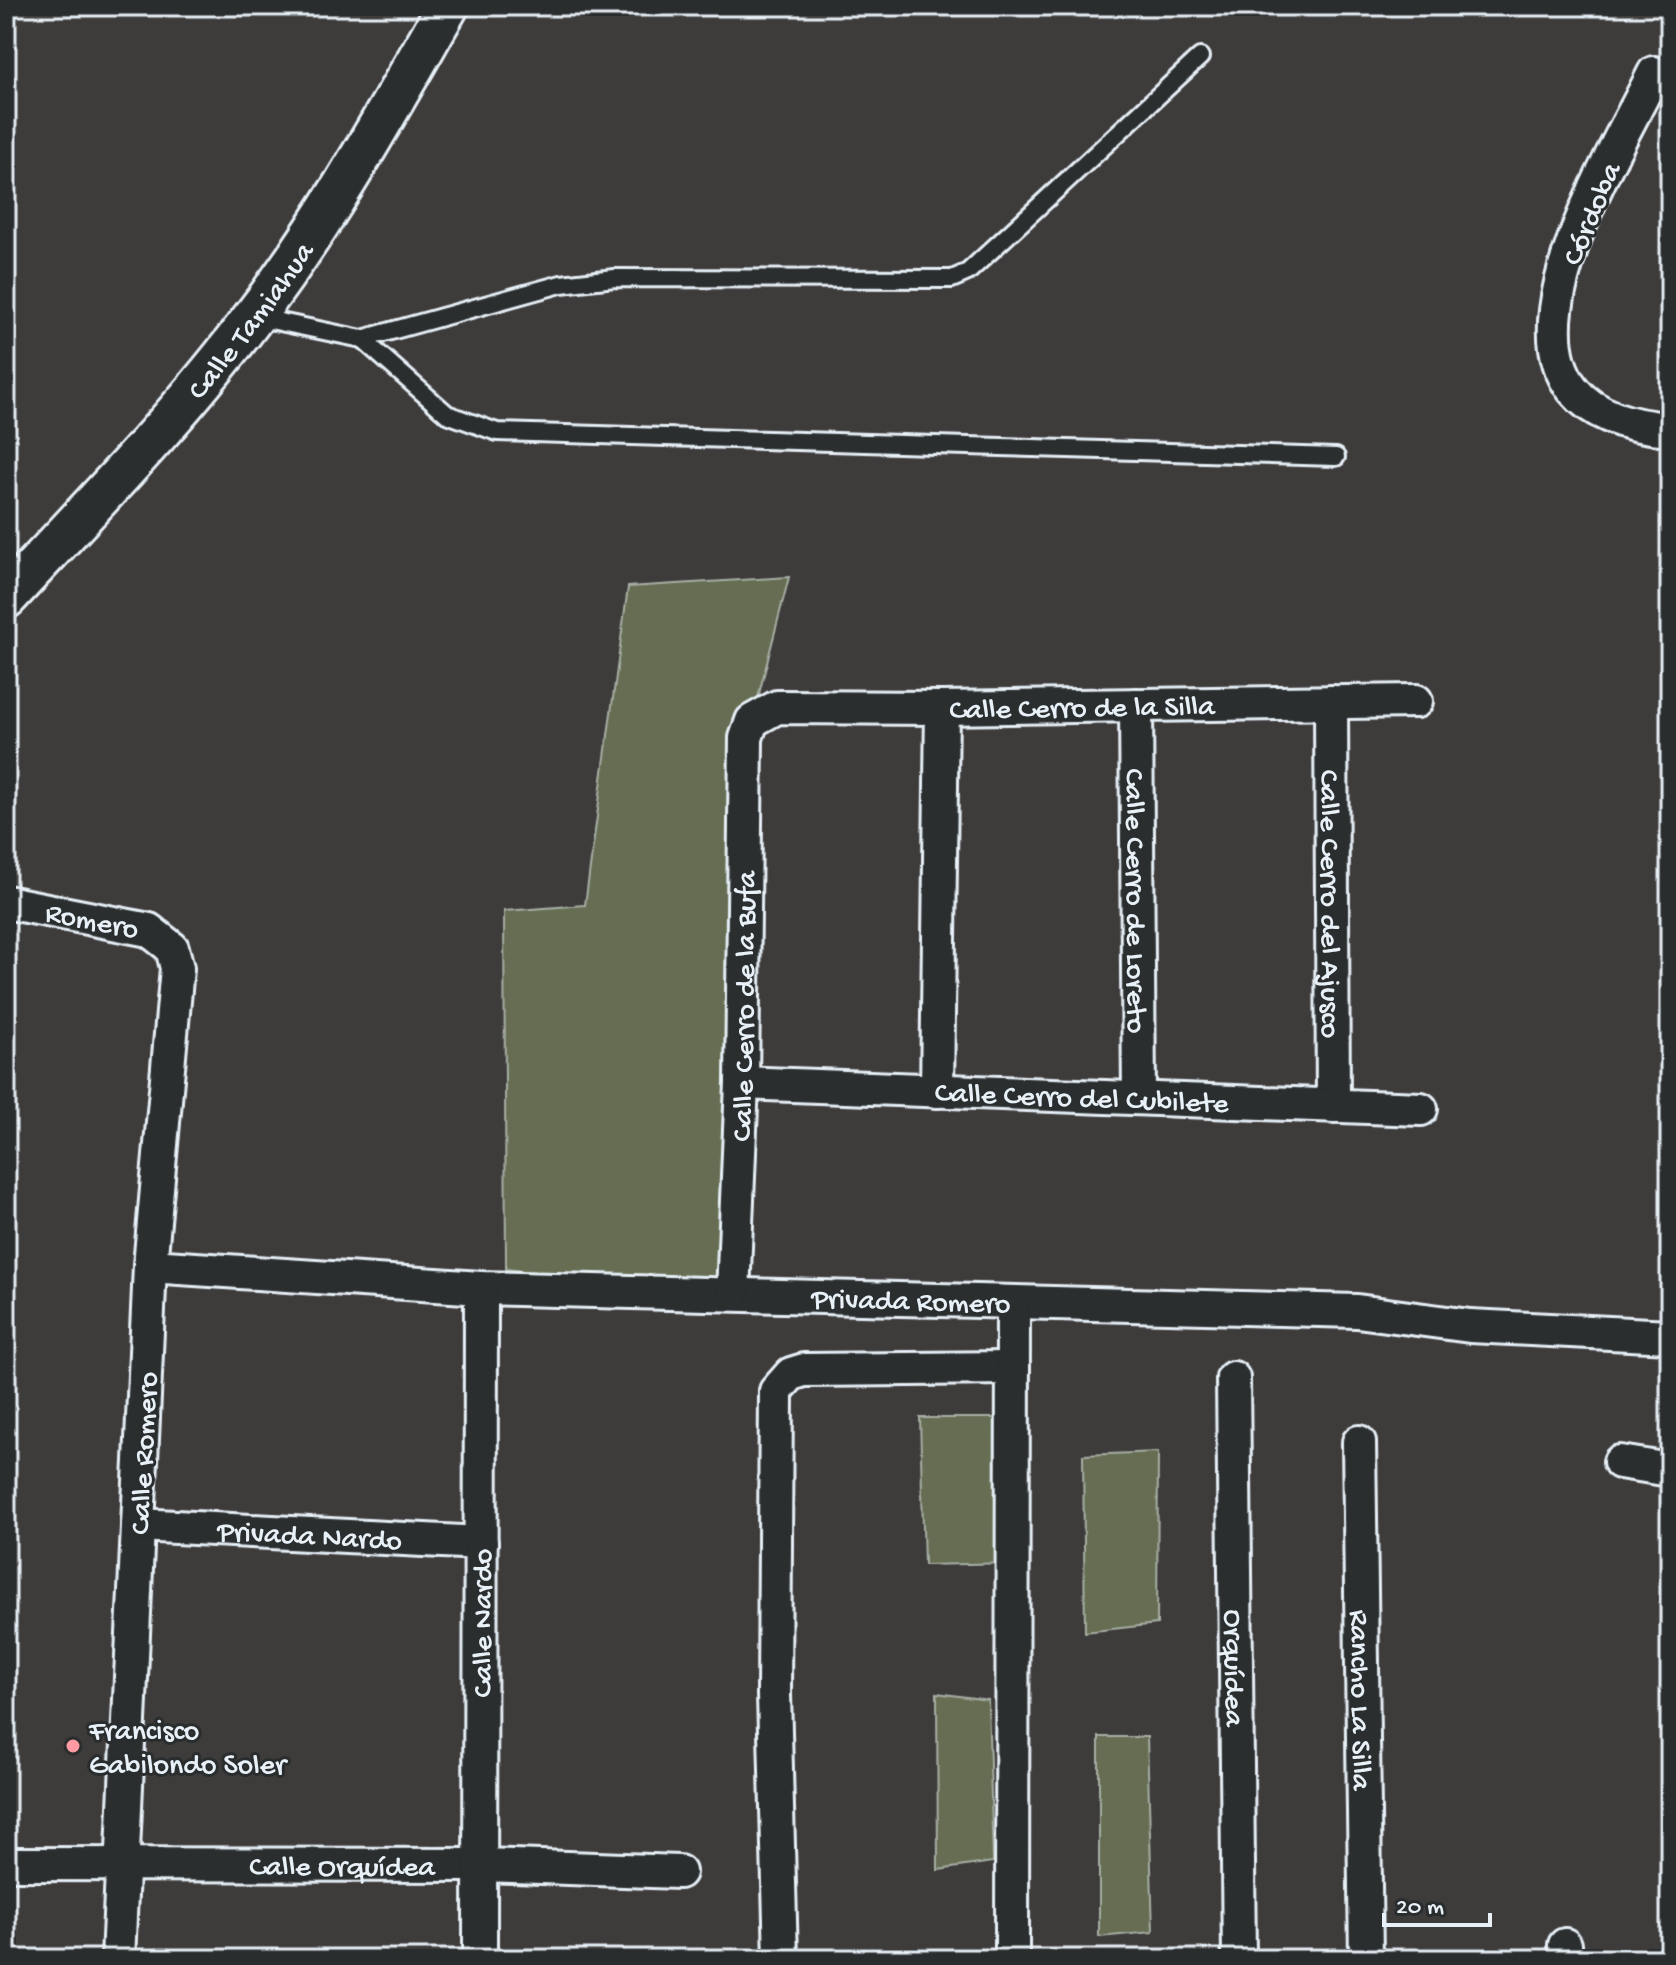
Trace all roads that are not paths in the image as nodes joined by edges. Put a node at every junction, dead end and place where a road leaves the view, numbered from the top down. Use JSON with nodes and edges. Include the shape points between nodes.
{"nodes":[{"id":1,"x":448,"y":6,"type":"edge"},
{"id":2,"x":1200,"y":57,"type":"dead end"},
{"id":3,"x":1654,"y":73,"type":"dead end"},
{"id":4,"x":255,"y":317,"type":"junction"},
{"id":5,"x":362,"y":339,"type":"junction"},
{"id":6,"x":1670,"y":429,"type":"edge"},
{"id":7,"x":1336,"y":457,"type":"dead end"},
{"id":8,"x":6,"y":598,"type":"edge"},
{"id":9,"x":1416,"y":701,"type":"dead end"},
{"id":10,"x":1331,"y":702,"type":"junction"},
{"id":11,"x":1136,"y":705,"type":"junction"},
{"id":12,"x":942,"y":708,"type":"junction"},
{"id":13,"x":752,"y":721,"type":"joint"},
{"id":14,"x":6,"y":902,"type":"edge"},
{"id":15,"x":172,"y":948,"type":"joint"},
{"id":16,"x":742,"y":1083,"type":"junction"},
{"id":17,"x":937,"y":1091,"type":"junction"},
{"id":18,"x":1139,"y":1098,"type":"junction"},
{"id":19,"x":1333,"y":1106,"type":"junction"},
{"id":20,"x":1421,"y":1109,"type":"dead end"},
{"id":21,"x":150,"y":1266,"type":"junction"},
{"id":22,"x":481,"y":1288,"type":"junction"},
{"id":23,"x":733,"y":1294,"type":"junction"},
{"id":24,"x":1013,"y":1302,"type":"junction"},
{"id":25,"x":1670,"y":1336,"type":"edge"},
{"id":26,"x":1013,"y":1368,"type":"junction"},
{"id":27,"x":1233,"y":1378,"type":"dead end"},
{"id":28,"x":1359,"y":1442,"type":"dead end"},
{"id":29,"x":1620,"y":1462,"type":"dead end"},
{"id":30,"x":1670,"y":1470,"type":"edge"},
{"id":31,"x":138,"y":1525,"type":"junction"},
{"id":32,"x":481,"y":1543,"type":"junction"},
{"id":33,"x":6,"y":1864,"type":"edge"},
{"id":34,"x":122,"y":1864,"type":"junction"},
{"id":35,"x":482,"y":1865,"type":"junction"},
{"id":36,"x":679,"y":1872,"type":"dead end"},
{"id":37,"x":118,"y":1959,"type":"edge"},
{"id":38,"x":480,"y":1959,"type":"edge"},
{"id":39,"x":781,"y":1959,"type":"edge"},
{"id":40,"x":1012,"y":1959,"type":"edge"},
{"id":41,"x":1239,"y":1959,"type":"edge"},
{"id":42,"x":1366,"y":1959,"type":"edge"}],
"edges":[{"from":1,"to":4,"type":"street","name":"Calle Tamiahua","via":[[335,203]]},
{"from":2,"to":5,"type":"lane","via":[[968,272],[952,279],[615,278],[561,284]]},
{"from":3,"to":6,"type":"street","name":"Córdoba","via":[[1572,240],[1553,343],[1565,384],[1582,402],[1601,415],[1633,425]]},
{"from":4,"to":5,"type":"lane"},
{"from":4,"to":8,"type":"street","name":"Calle Tamiahua","via":[[173,416]]},
{"from":5,"to":7,"type":"lane","via":[[447,414],[497,432]]},
{"from":9,"to":10,"type":"street","name":"Calle Cerro de la Silla"},
{"from":10,"to":11,"type":"street","name":"Calle Cerro de la Silla"},
{"from":10,"to":19,"type":"street","name":"Calle Cerro del Ajusco"},
{"from":11,"to":12,"type":"street","name":"Calle Cerro de la Silla"},
{"from":11,"to":18,"type":"street","name":"Calle Cerro de Loreto"},
{"from":12,"to":13,"type":"street","name":"Calle Cerro de la Silla","via":[[777,707]]},
{"from":12,"to":17,"type":"street"},
{"from":13,"to":16,"type":"street","name":"Calle Cerro de la Bufa","via":[[746,738]]},
{"from":14,"to":15,"type":"street","name":"Romero","via":[[149,930]]},
{"from":15,"to":21,"type":"street","name":"Calle Romero","via":[[177,988]]},
{"from":16,"to":17,"type":"street","name":"Calle Cerro del Cubilete"},
{"from":16,"to":23,"type":"street","name":"Calle Cerro de la Bufa"},
{"from":17,"to":18,"type":"street","name":"Calle Cerro del Cubilete"},
{"from":18,"to":19,"type":"street","name":"Calle Cerro del Cubilete"},
{"from":19,"to":20,"type":"street","name":"Calle Cerro del Cubilete"},
{"from":21,"to":22,"type":"street","name":"Privada Romero"},
{"from":21,"to":31,"type":"street","name":"Calle Romero"},
{"from":22,"to":23,"type":"street","name":"Privada Romero"},
{"from":22,"to":32,"type":"street","name":"Calle Nardo"},
{"from":23,"to":24,"type":"street","name":"Privada Romero"},
{"from":24,"to":25,"type":"street","name":"Privada Romero","via":[[1357,1311],[1470,1326]]},
{"from":24,"to":26,"type":"street"},
{"from":26,"to":39,"type":"street","via":[[804,1370],[791,1374],[776,1391],[774,1694]]},
{"from":26,"to":40,"type":"street"},
{"from":27,"to":41,"type":"street","name":"Orquídea"},
{"from":28,"to":42,"type":"street","name":"Rancho La Silla"},
{"from":29,"to":30,"type":"street"},
{"from":31,"to":32,"type":"street","name":"Privada Nardo"},
{"from":31,"to":34,"type":"street","name":"Calle Romero"},
{"from":32,"to":35,"type":"street","name":"Calle Nardo"},
{"from":33,"to":34,"type":"street","name":"Calle Orquídea"},
{"from":34,"to":35,"type":"street","name":"Calle Orquídea"},
{"from":34,"to":37,"type":"street","name":"Calle Romero"},
{"from":35,"to":36,"type":"street","name":"Calle Orquídea"},
{"from":35,"to":38,"type":"street","name":"Calle Nardo"}]}
